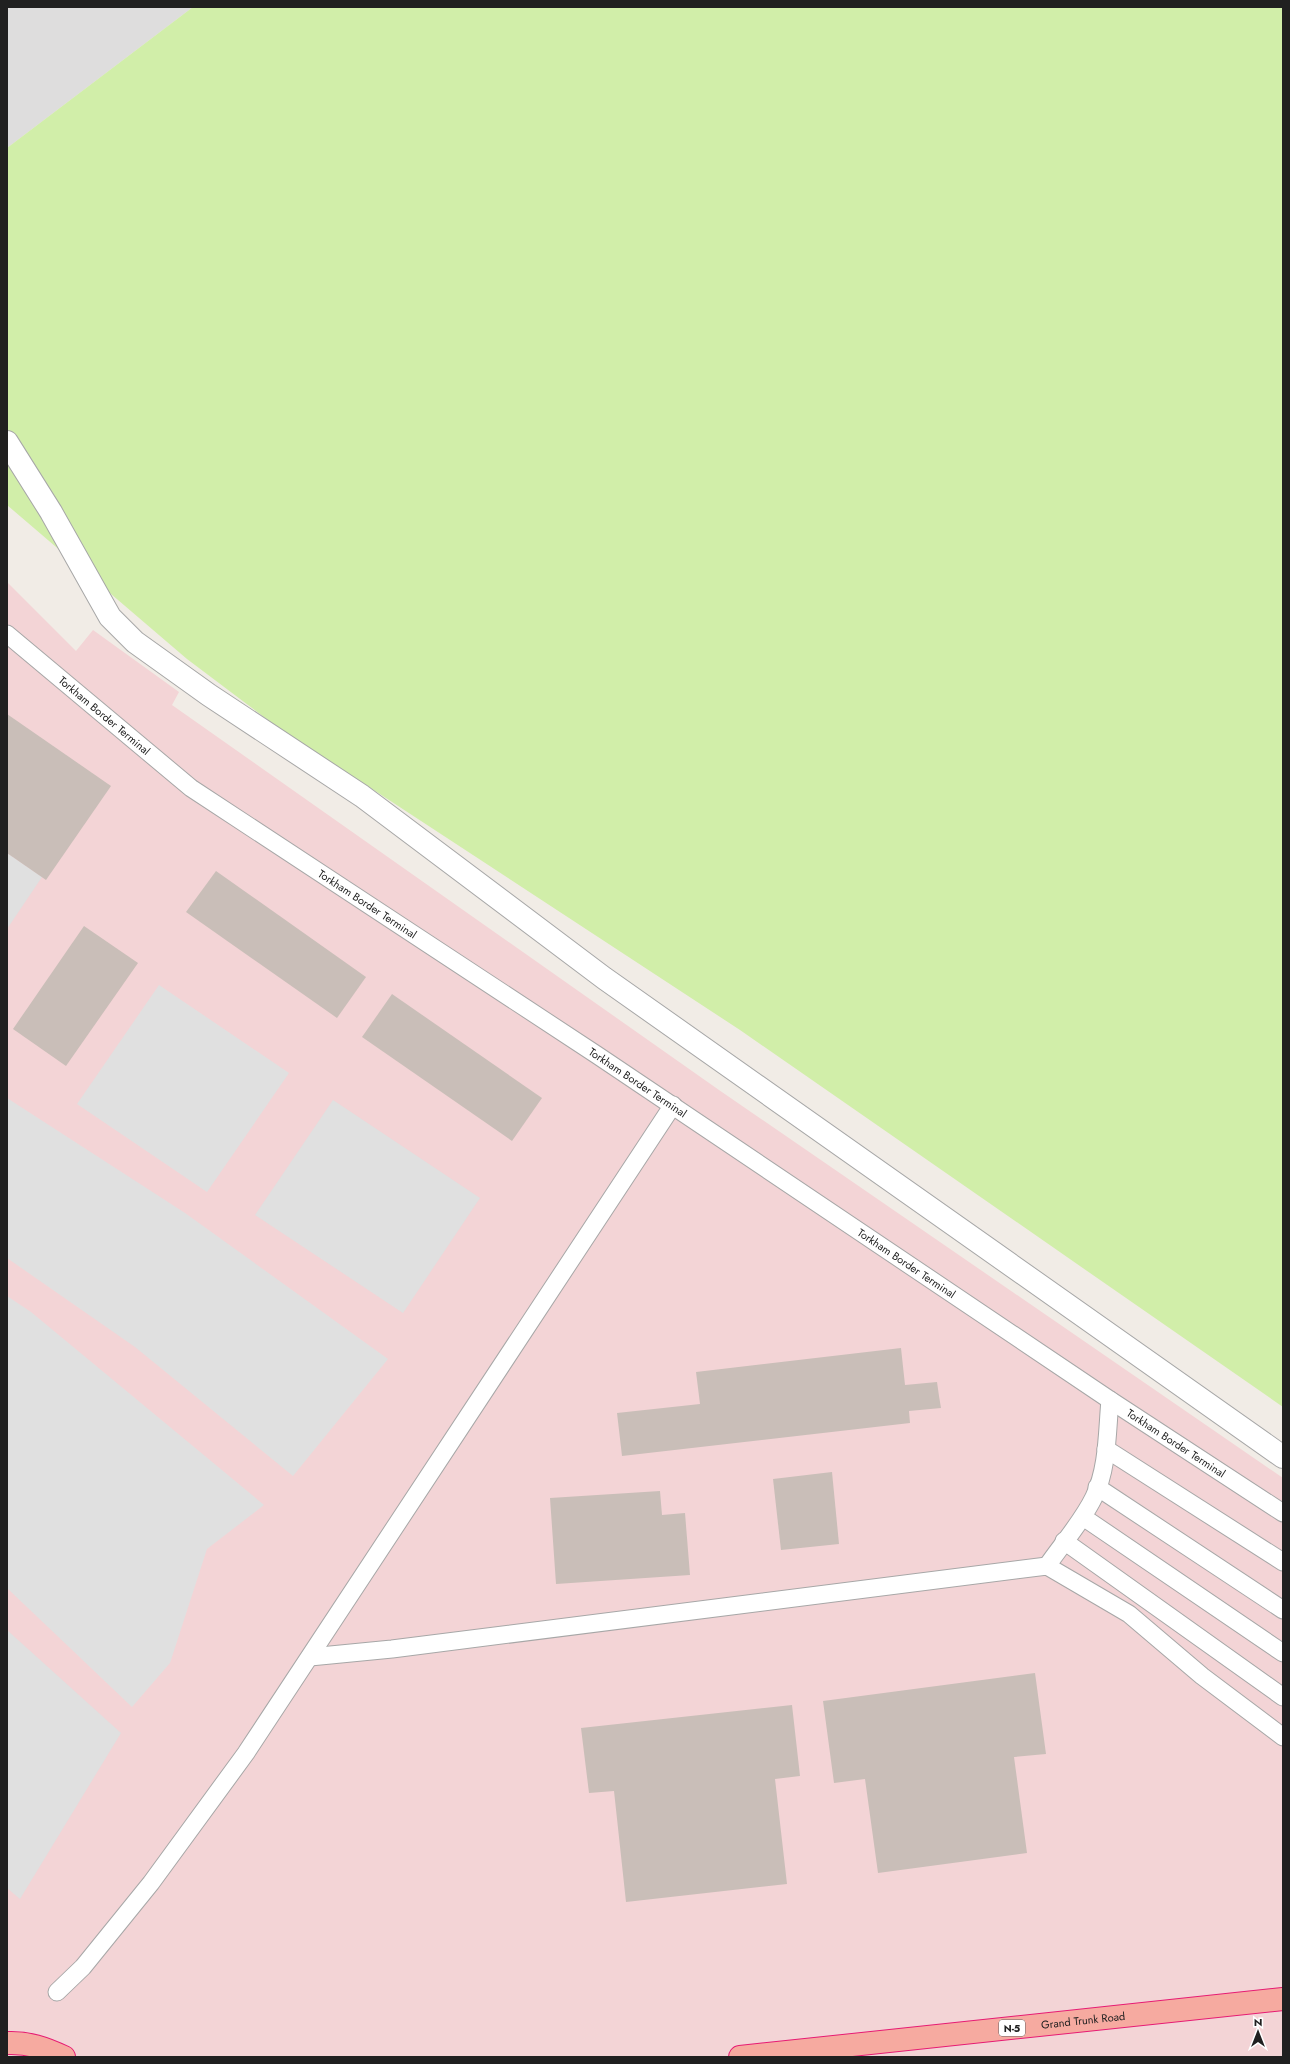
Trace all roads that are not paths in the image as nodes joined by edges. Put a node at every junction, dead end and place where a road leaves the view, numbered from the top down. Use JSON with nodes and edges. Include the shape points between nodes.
{"nodes":[{"id":1,"x":7,"y":442,"type":"edge"},
{"id":2,"x":7,"y":634,"type":"edge"},
{"id":3,"x":672,"y":1105,"type":"junction"},
{"id":4,"x":1110,"y":1400,"type":"junction"},
{"id":5,"x":1106,"y":1450,"type":"junction"},
{"id":6,"x":1283,"y":1457,"type":"edge"},
{"id":7,"x":1097,"y":1488,"type":"junction"},
{"id":8,"x":1283,"y":1513,"type":"edge"},
{"id":9,"x":1083,"y":1517,"type":"junction"},
{"id":10,"x":1064,"y":1542,"type":"junction"},
{"id":11,"x":1283,"y":1562,"type":"edge"},
{"id":12,"x":1047,"y":1566,"type":"junction"},
{"id":13,"x":1283,"y":1610,"type":"edge"},
{"id":14,"x":1283,"y":1652,"type":"edge"},
{"id":15,"x":310,"y":1657,"type":"junction"},
{"id":16,"x":1283,"y":1697,"type":"edge"},
{"id":17,"x":1283,"y":1737,"type":"edge"},
{"id":18,"x":57,"y":1992,"type":"dead end"},
{"id":19,"x":1283,"y":1999,"type":"edge"},
{"id":20,"x":7,"y":2043,"type":"edge"},
{"id":21,"x":64,"y":2057,"type":"edge"},
{"id":22,"x":740,"y":2057,"type":"edge"}],
"edges":[{"from":1,"to":6,"type":"street","via":[[51,512],[110,617],[135,642],[209,695],[362,796],[604,978]]},
{"from":2,"to":3,"type":"lane","name":"Torkham Border Terminal","via":[[191,788]]},
{"from":3,"to":4,"type":"lane","name":"Torkham Border Terminal"},
{"from":3,"to":15,"type":"lane"},
{"from":4,"to":5,"type":"lane"},
{"from":4,"to":8,"type":"lane","name":"Torkham Border Terminal"},
{"from":5,"to":7,"type":"lane"},
{"from":5,"to":11,"type":"lane"},
{"from":7,"to":9,"type":"lane"},
{"from":7,"to":13,"type":"lane"},
{"from":9,"to":10,"type":"lane"},
{"from":9,"to":14,"type":"lane"},
{"from":10,"to":12,"type":"lane"},
{"from":10,"to":16,"type":"lane"},
{"from":12,"to":15,"type":"lane","via":[[392,1650]]},
{"from":12,"to":17,"type":"lane","via":[[1128,1614],[1202,1676]]},
{"from":15,"to":18,"type":"lane","via":[[246,1753],[150,1882],[83,1967]]},
{"from":19,"to":22,"type":"highway","name":"Grand Trunk Road","number":"N-5"},
{"from":20,"to":21,"type":"highway","via":[[20,2042],[45,2048]]}]}
